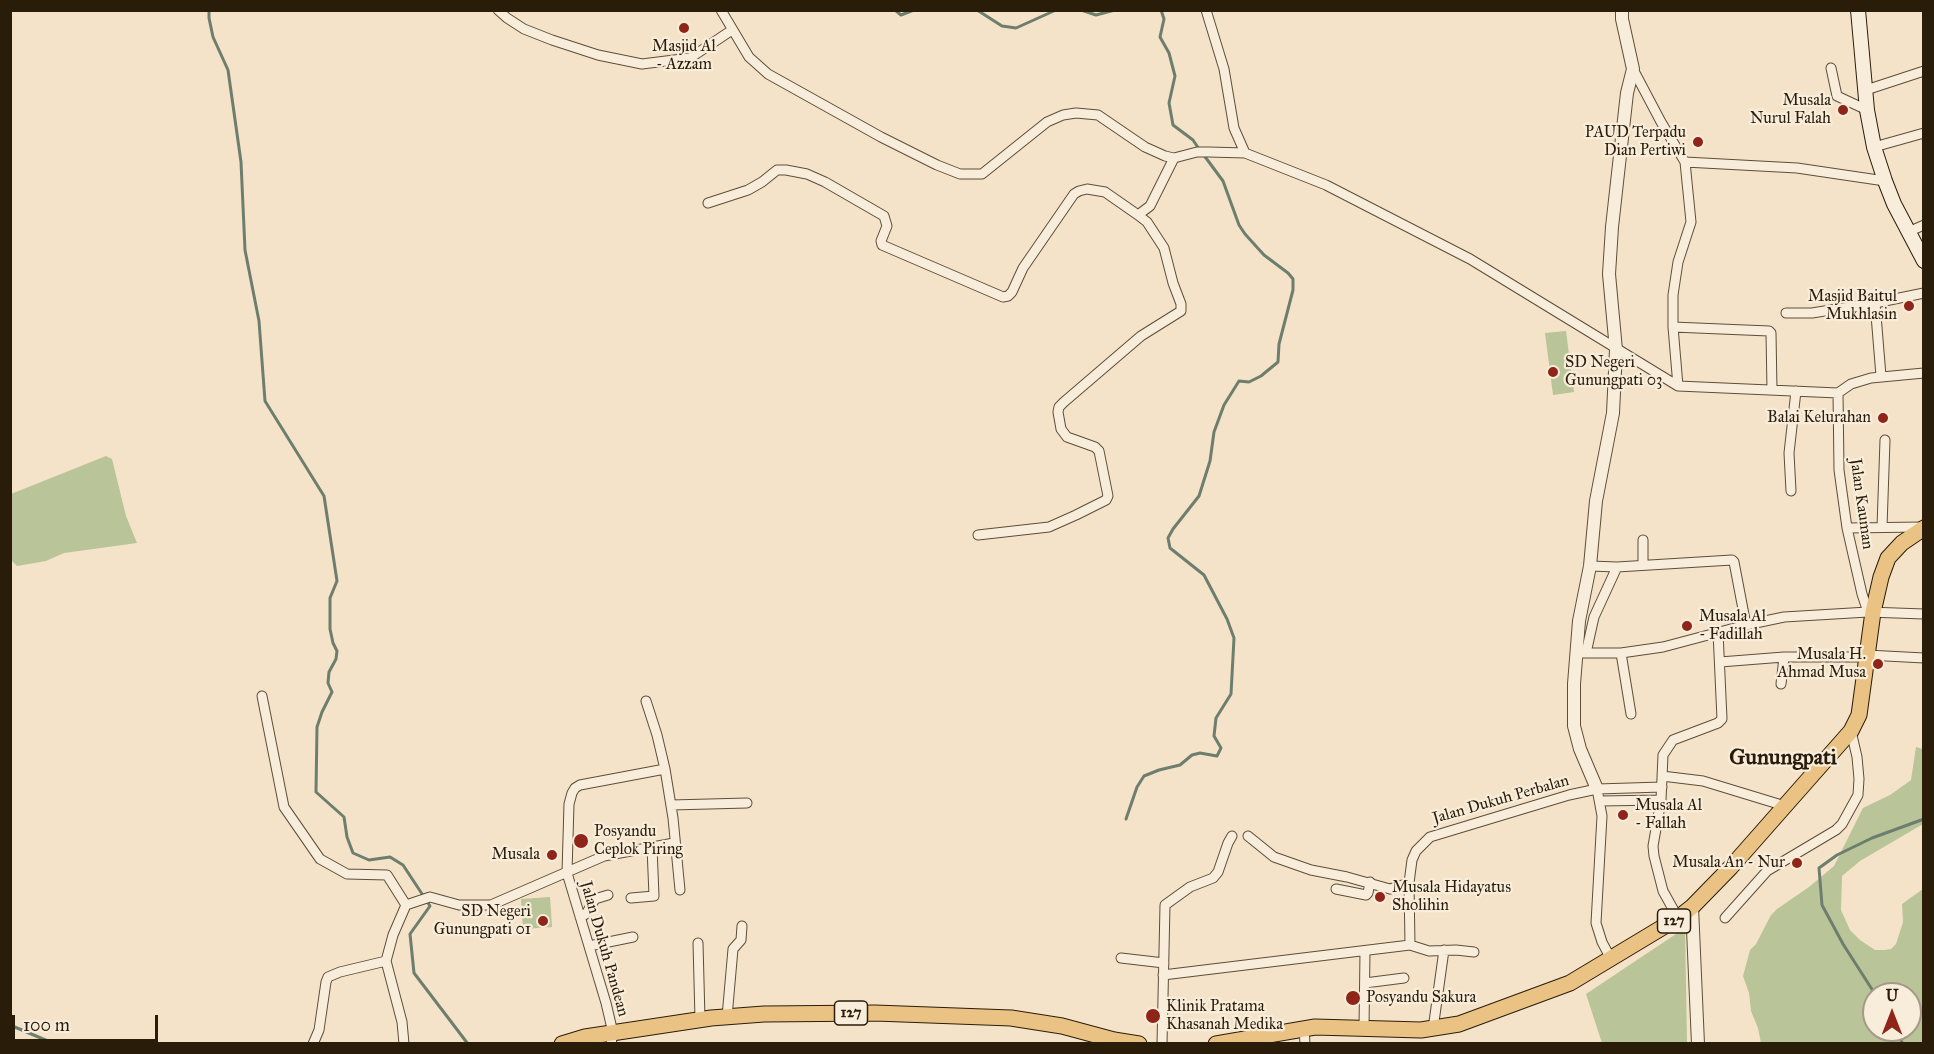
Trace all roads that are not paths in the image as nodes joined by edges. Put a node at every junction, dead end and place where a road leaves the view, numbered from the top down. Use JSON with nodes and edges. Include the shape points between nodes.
{"nodes":[{"id":1,"x":498,"y":10,"type":"edge"},
{"id":2,"x":721,"y":10,"type":"edge"},
{"id":3,"x":1206,"y":10,"type":"edge"},
{"id":4,"x":1622,"y":10,"type":"edge"},
{"id":5,"x":1858,"y":10,"type":"edge"},
{"id":6,"x":732,"y":30,"type":"junction"},
{"id":7,"x":1831,"y":68,"type":"dead end"},
{"id":8,"x":1633,"y":69,"type":"junction"},
{"id":9,"x":1923,"y":71,"type":"edge"},
{"id":10,"x":1866,"y":90,"type":"junction"},
{"id":11,"x":1867,"y":110,"type":"junction"},
{"id":12,"x":1923,"y":133,"type":"edge"},
{"id":13,"x":1874,"y":147,"type":"junction"},
{"id":14,"x":1245,"y":153,"type":"junction"},
{"id":15,"x":1174,"y":158,"type":"junction"},
{"id":16,"x":1685,"y":162,"type":"junction"},
{"id":17,"x":1885,"y":181,"type":"junction"},
{"id":18,"x":708,"y":203,"type":"dead end"},
{"id":19,"x":1138,"y":215,"type":"junction"},
{"id":20,"x":1923,"y":225,"type":"edge"},
{"id":21,"x":1908,"y":232,"type":"junction"},
{"id":22,"x":1923,"y":261,"type":"edge"},
{"id":23,"x":1923,"y":293,"type":"edge"},
{"id":24,"x":1875,"y":303,"type":"junction"},
{"id":25,"x":1786,"y":313,"type":"dead end"},
{"id":26,"x":1673,"y":327,"type":"junction"},
{"id":27,"x":1616,"y":350,"type":"junction"},
{"id":28,"x":1923,"y":374,"type":"edge"},
{"id":29,"x":1881,"y":376,"type":"junction"},
{"id":30,"x":1678,"y":386,"type":"junction"},
{"id":31,"x":1772,"y":390,"type":"junction"},
{"id":32,"x":1796,"y":391,"type":"junction"},
{"id":33,"x":1838,"y":393,"type":"junction"},
{"id":34,"x":1885,"y":440,"type":"dead end"},
{"id":35,"x":1791,"y":491,"type":"dead end"},
{"id":36,"x":1882,"y":527,"type":"junction"},
{"id":37,"x":1846,"y":528,"type":"junction"},
{"id":38,"x":1923,"y":528,"type":"edge"},
{"id":39,"x":978,"y":535,"type":"dead end"},
{"id":40,"x":1643,"y":540,"type":"dead end"},
{"id":41,"x":1643,"y":565,"type":"junction"},
{"id":42,"x":1590,"y":566,"type":"junction"},
{"id":43,"x":1617,"y":567,"type":"junction"},
{"id":44,"x":1871,"y":612,"type":"junction"},
{"id":45,"x":1923,"y":614,"type":"edge"},
{"id":46,"x":1746,"y":625,"type":"junction"},
{"id":47,"x":1718,"y":632,"type":"junction"},
{"id":48,"x":1581,"y":653,"type":"junction"},
{"id":49,"x":1621,"y":653,"type":"junction"},
{"id":50,"x":1867,"y":656,"type":"junction"},
{"id":51,"x":1784,"y":657,"type":"junction"},
{"id":52,"x":1923,"y":658,"type":"edge"},
{"id":53,"x":1719,"y":662,"type":"junction"},
{"id":54,"x":1781,"y":684,"type":"dead end"},
{"id":55,"x":262,"y":696,"type":"dead end"},
{"id":56,"x":646,"y":701,"type":"dead end"},
{"id":57,"x":1631,"y":714,"type":"dead end"},
{"id":58,"x":1851,"y":732,"type":"junction"},
{"id":59,"x":665,"y":769,"type":"junction"},
{"id":60,"x":1662,"y":776,"type":"junction"},
{"id":61,"x":1662,"y":787,"type":"junction"},
{"id":62,"x":1598,"y":795,"type":"junction"},
{"id":63,"x":1661,"y":800,"type":"junction"},
{"id":64,"x":747,"y":803,"type":"dead end"},
{"id":65,"x":671,"y":805,"type":"junction"},
{"id":66,"x":1785,"y":806,"type":"junction"},
{"id":67,"x":1232,"y":836,"type":"dead end"},
{"id":68,"x":1248,"y":836,"type":"dead end"},
{"id":69,"x":674,"y":843,"type":"junction"},
{"id":70,"x":652,"y":847,"type":"junction"},
{"id":71,"x":567,"y":873,"type":"junction"},
{"id":72,"x":1370,"y":882,"type":"junction"},
{"id":73,"x":1409,"y":883,"type":"junction"},
{"id":74,"x":1336,"y":889,"type":"dead end"},
{"id":75,"x":680,"y":890,"type":"dead end"},
{"id":76,"x":609,"y":895,"type":"dead end"},
{"id":77,"x":631,"y":898,"type":"dead end"},
{"id":78,"x":406,"y":905,"type":"junction"},
{"id":79,"x":1692,"y":907,"type":"junction"},
{"id":80,"x":580,"y":917,"type":"junction"},
{"id":81,"x":1678,"y":918,"type":"junction"},
{"id":82,"x":1725,"y":918,"type":"dead end"},
{"id":83,"x":742,"y":926,"type":"dead end"},
{"id":84,"x":633,"y":937,"type":"dead end"},
{"id":85,"x":698,"y":943,"type":"dead end"},
{"id":86,"x":1410,"y":945,"type":"junction"},
{"id":87,"x":589,"y":946,"type":"junction"},
{"id":88,"x":1444,"y":950,"type":"junction"},
{"id":89,"x":1365,"y":951,"type":"junction"},
{"id":90,"x":1474,"y":952,"type":"dead end"},
{"id":91,"x":1121,"y":958,"type":"dead end"},
{"id":92,"x":1611,"y":959,"type":"junction"},
{"id":93,"x":386,"y":961,"type":"junction"},
{"id":94,"x":1164,"y":963,"type":"junction"},
{"id":95,"x":1163,"y":975,"type":"junction"},
{"id":96,"x":1404,"y":978,"type":"dead end"},
{"id":97,"x":1365,"y":983,"type":"junction"},
{"id":98,"x":727,"y":1017,"type":"junction"},
{"id":99,"x":700,"y":1019,"type":"junction"},
{"id":100,"x":1364,"y":1029,"type":"junction"},
{"id":101,"x":1433,"y":1029,"type":"junction"},
{"id":102,"x":1304,"y":1036,"type":"edge"},
{"id":103,"x":612,"y":1038,"type":"edge"},
{"id":104,"x":1114,"y":1042,"type":"edge"},
{"id":105,"x":1138,"y":1043,"type":"edge"},
{"id":106,"x":313,"y":1044,"type":"edge"},
{"id":107,"x":404,"y":1044,"type":"edge"},
{"id":108,"x":562,"y":1044,"type":"edge"},
{"id":109,"x":1162,"y":1044,"type":"edge"},
{"id":110,"x":1216,"y":1044,"type":"edge"},
{"id":111,"x":1698,"y":1044,"type":"edge"}],
"edges":[{"from":1,"to":6,"type":"street","via":[[524,29],[552,40],[598,56],[642,64],[690,58]]},
{"from":2,"to":6,"type":"street"},
{"from":3,"to":14,"type":"street","via":[[1224,69],[1234,128]]},
{"from":4,"to":8,"type":"street"},
{"from":5,"to":10,"type":"main road"},
{"from":6,"to":15,"type":"street","via":[[749,57],[768,74],[960,174],[982,174],[1047,122],[1076,113],[1098,115],[1155,153]]},
{"from":7,"to":11,"type":"street","via":[[1837,96]]},
{"from":8,"to":16,"type":"street"},
{"from":8,"to":27,"type":"street","via":[[1627,93],[1609,274]]},
{"from":9,"to":10,"type":"street"},
{"from":10,"to":11,"type":"main road"},
{"from":11,"to":13,"type":"main road"},
{"from":12,"to":13,"type":"street"},
{"from":13,"to":17,"type":"main road"},
{"from":14,"to":15,"type":"street","via":[[1197,152]]},
{"from":14,"to":27,"type":"street","via":[[1326,185],[1470,259]]},
{"from":15,"to":19,"type":"street","via":[[1150,206]]},
{"from":16,"to":17,"type":"street","via":[[1797,168]]},
{"from":16,"to":26,"type":"street","via":[[1692,222],[1678,262]]},
{"from":17,"to":21,"type":"main road"},
{"from":18,"to":19,"type":"street","via":[[748,190],[777,170],[807,174],[884,216],[887,226],[882,245],[1003,297],[1012,292],[1039,242],[1074,194],[1095,189],[1105,192]]},
{"from":19,"to":39,"type":"street","via":[[1161,240],[1181,311],[1141,336],[1064,402],[1058,412],[1067,437],[1099,451],[1108,496],[1049,527]]},
{"from":20,"to":21,"type":"street"},
{"from":21,"to":22,"type":"main road"},
{"from":23,"to":24,"type":"street"},
{"from":24,"to":25,"type":"street"},
{"from":24,"to":29,"type":"street"},
{"from":26,"to":30,"type":"street"},
{"from":26,"to":31,"type":"street","via":[[1769,331]]},
{"from":27,"to":30,"type":"street"},
{"from":27,"to":42,"type":"street","via":[[1613,413],[1596,501]]},
{"from":28,"to":29,"type":"street"},
{"from":29,"to":33,"type":"street","via":[[1851,384]]},
{"from":30,"to":31,"type":"street"},
{"from":31,"to":32,"type":"street"},
{"from":32,"to":33,"type":"street"},
{"from":32,"to":35,"type":"street","via":[[1789,453]]},
{"from":33,"to":37,"type":"street","name":"Jalan Kauman","via":[[1839,470]]},
{"from":34,"to":36,"type":"street"},
{"from":36,"to":37,"type":"street"},
{"from":36,"to":38,"type":"street"},
{"from":37,"to":44,"type":"street","name":"Jalan Kauman","via":[[1862,594]]},
{"from":38,"to":44,"type":"main road","number":"127","via":[[1888,558]]},
{"from":40,"to":41,"type":"street"},
{"from":41,"to":43,"type":"street"},
{"from":41,"to":46,"type":"street","via":[[1732,560]]},
{"from":42,"to":43,"type":"street"},
{"from":42,"to":48,"type":"street","via":[[1579,621]]},
{"from":43,"to":48,"type":"street"},
{"from":44,"to":45,"type":"street"},
{"from":44,"to":46,"type":"street","via":[[1784,617]]},
{"from":44,"to":50,"type":"main road","number":"127"},
{"from":46,"to":47,"type":"street"},
{"from":47,"to":49,"type":"street","via":[[1663,647]]},
{"from":47,"to":53,"type":"street"},
{"from":48,"to":49,"type":"street"},
{"from":48,"to":62,"type":"street","via":[[1574,726]]},
{"from":49,"to":57,"type":"street"},
{"from":50,"to":51,"type":"street"},
{"from":50,"to":52,"type":"street"},
{"from":50,"to":58,"type":"main road","number":"127","via":[[1859,715]]},
{"from":51,"to":53,"type":"street"},
{"from":51,"to":54,"type":"street"},
{"from":53,"to":60,"type":"street","via":[[1722,719],[1673,740],[1664,752]]},
{"from":55,"to":78,"type":"street","via":[[284,807],[320,859],[346,874],[387,875]]},
{"from":56,"to":59,"type":"street"},
{"from":58,"to":66,"type":"main road","number":"127"},
{"from":58,"to":82,"type":"street","via":[[1858,795],[1842,824],[1767,871]]},
{"from":59,"to":65,"type":"street"},
{"from":59,"to":71,"type":"street","name":"Jalan Dukuh Pandean","via":[[575,788],[568,804]]},
{"from":60,"to":61,"type":"street"},
{"from":60,"to":66,"type":"street","via":[[1703,781]]},
{"from":61,"to":62,"type":"street","name":"Jalan Dukuh Perbalan"},
{"from":61,"to":63,"type":"street"},
{"from":62,"to":63,"type":"street","name":"Jalan Dukuh Perbalan"},
{"from":62,"to":73,"type":"street","name":"Jalan Dukuh Perbalan","via":[[1569,795],[1430,837],[1416,851]]},
{"from":62,"to":92,"type":"street","via":[[1602,816],[1596,923]]},
{"from":63,"to":81,"type":"street","via":[[1654,856],[1662,891]]},
{"from":64,"to":65,"type":"street"},
{"from":65,"to":69,"type":"street"},
{"from":66,"to":79,"type":"main road","number":"127"},
{"from":67,"to":94,"type":"street","via":[[1213,878],[1190,887],[1165,905]]},
{"from":68,"to":72,"type":"street","via":[[1274,857],[1289,863]]},
{"from":69,"to":70,"type":"street","name":"Jalan Dukuh Pandean"},
{"from":69,"to":75,"type":"street"},
{"from":70,"to":71,"type":"street","name":"Jalan Dukuh Pandean","via":[[604,856]]},
{"from":70,"to":77,"type":"street","via":[[654,896]]},
{"from":71,"to":78,"type":"street","name":"Jalan Dukuh Pandean","via":[[491,905],[459,905],[425,898]]},
{"from":71,"to":80,"type":"street","name":"Jalan Dukuh Pandean"},
{"from":72,"to":73,"type":"street","via":[[1390,889]]},
{"from":72,"to":74,"type":"street","via":[[1366,895]]},
{"from":73,"to":86,"type":"street","name":"Jalan Dukuh Perbalan"},
{"from":76,"to":80,"type":"street","via":[[595,899]]},
{"from":78,"to":93,"type":"street"},
{"from":79,"to":81,"type":"main road","number":"127"},
{"from":79,"to":111,"type":"street"},
{"from":80,"to":87,"type":"street","name":"Jalan Dukuh Pandean"},
{"from":81,"to":92,"type":"main road","number":"127"},
{"from":83,"to":98,"type":"street","via":[[741,940],[733,949]]},
{"from":84,"to":87,"type":"street"},
{"from":85,"to":99,"type":"street"},
{"from":86,"to":88,"type":"street","via":[[1429,951]]},
{"from":86,"to":89,"type":"street"},
{"from":87,"to":103,"type":"street","name":"Jalan Dukuh Pandean"},
{"from":88,"to":90,"type":"street"},
{"from":88,"to":101,"type":"street"},
{"from":89,"to":95,"type":"street"},
{"from":89,"to":97,"type":"street"},
{"from":91,"to":94,"type":"street"},
{"from":92,"to":101,"type":"main road","number":"127","via":[[1570,983],[1471,1020]]},
{"from":93,"to":106,"type":"street","via":[[328,977]]},
{"from":93,"to":107,"type":"street"},
{"from":94,"to":95,"type":"street"},
{"from":95,"to":109,"type":"street"},
{"from":96,"to":97,"type":"street"},
{"from":97,"to":100,"type":"street"},
{"from":98,"to":99,"type":"main road","number":"127"},
{"from":98,"to":104,"type":"main road","number":"127","via":[[875,1013],[1011,1018],[1062,1026]]},
{"from":99,"to":103,"type":"main road","number":"127"},
{"from":100,"to":101,"type":"main road","number":"127"},
{"from":100,"to":102,"type":"main road","number":"127","via":[[1315,1027]]},
{"from":102,"to":110,"type":"main road","number":"127"},
{"from":103,"to":108,"type":"main road","number":"127","via":[[585,1037]]},
{"from":104,"to":105,"type":"main road","number":"127"}]}
